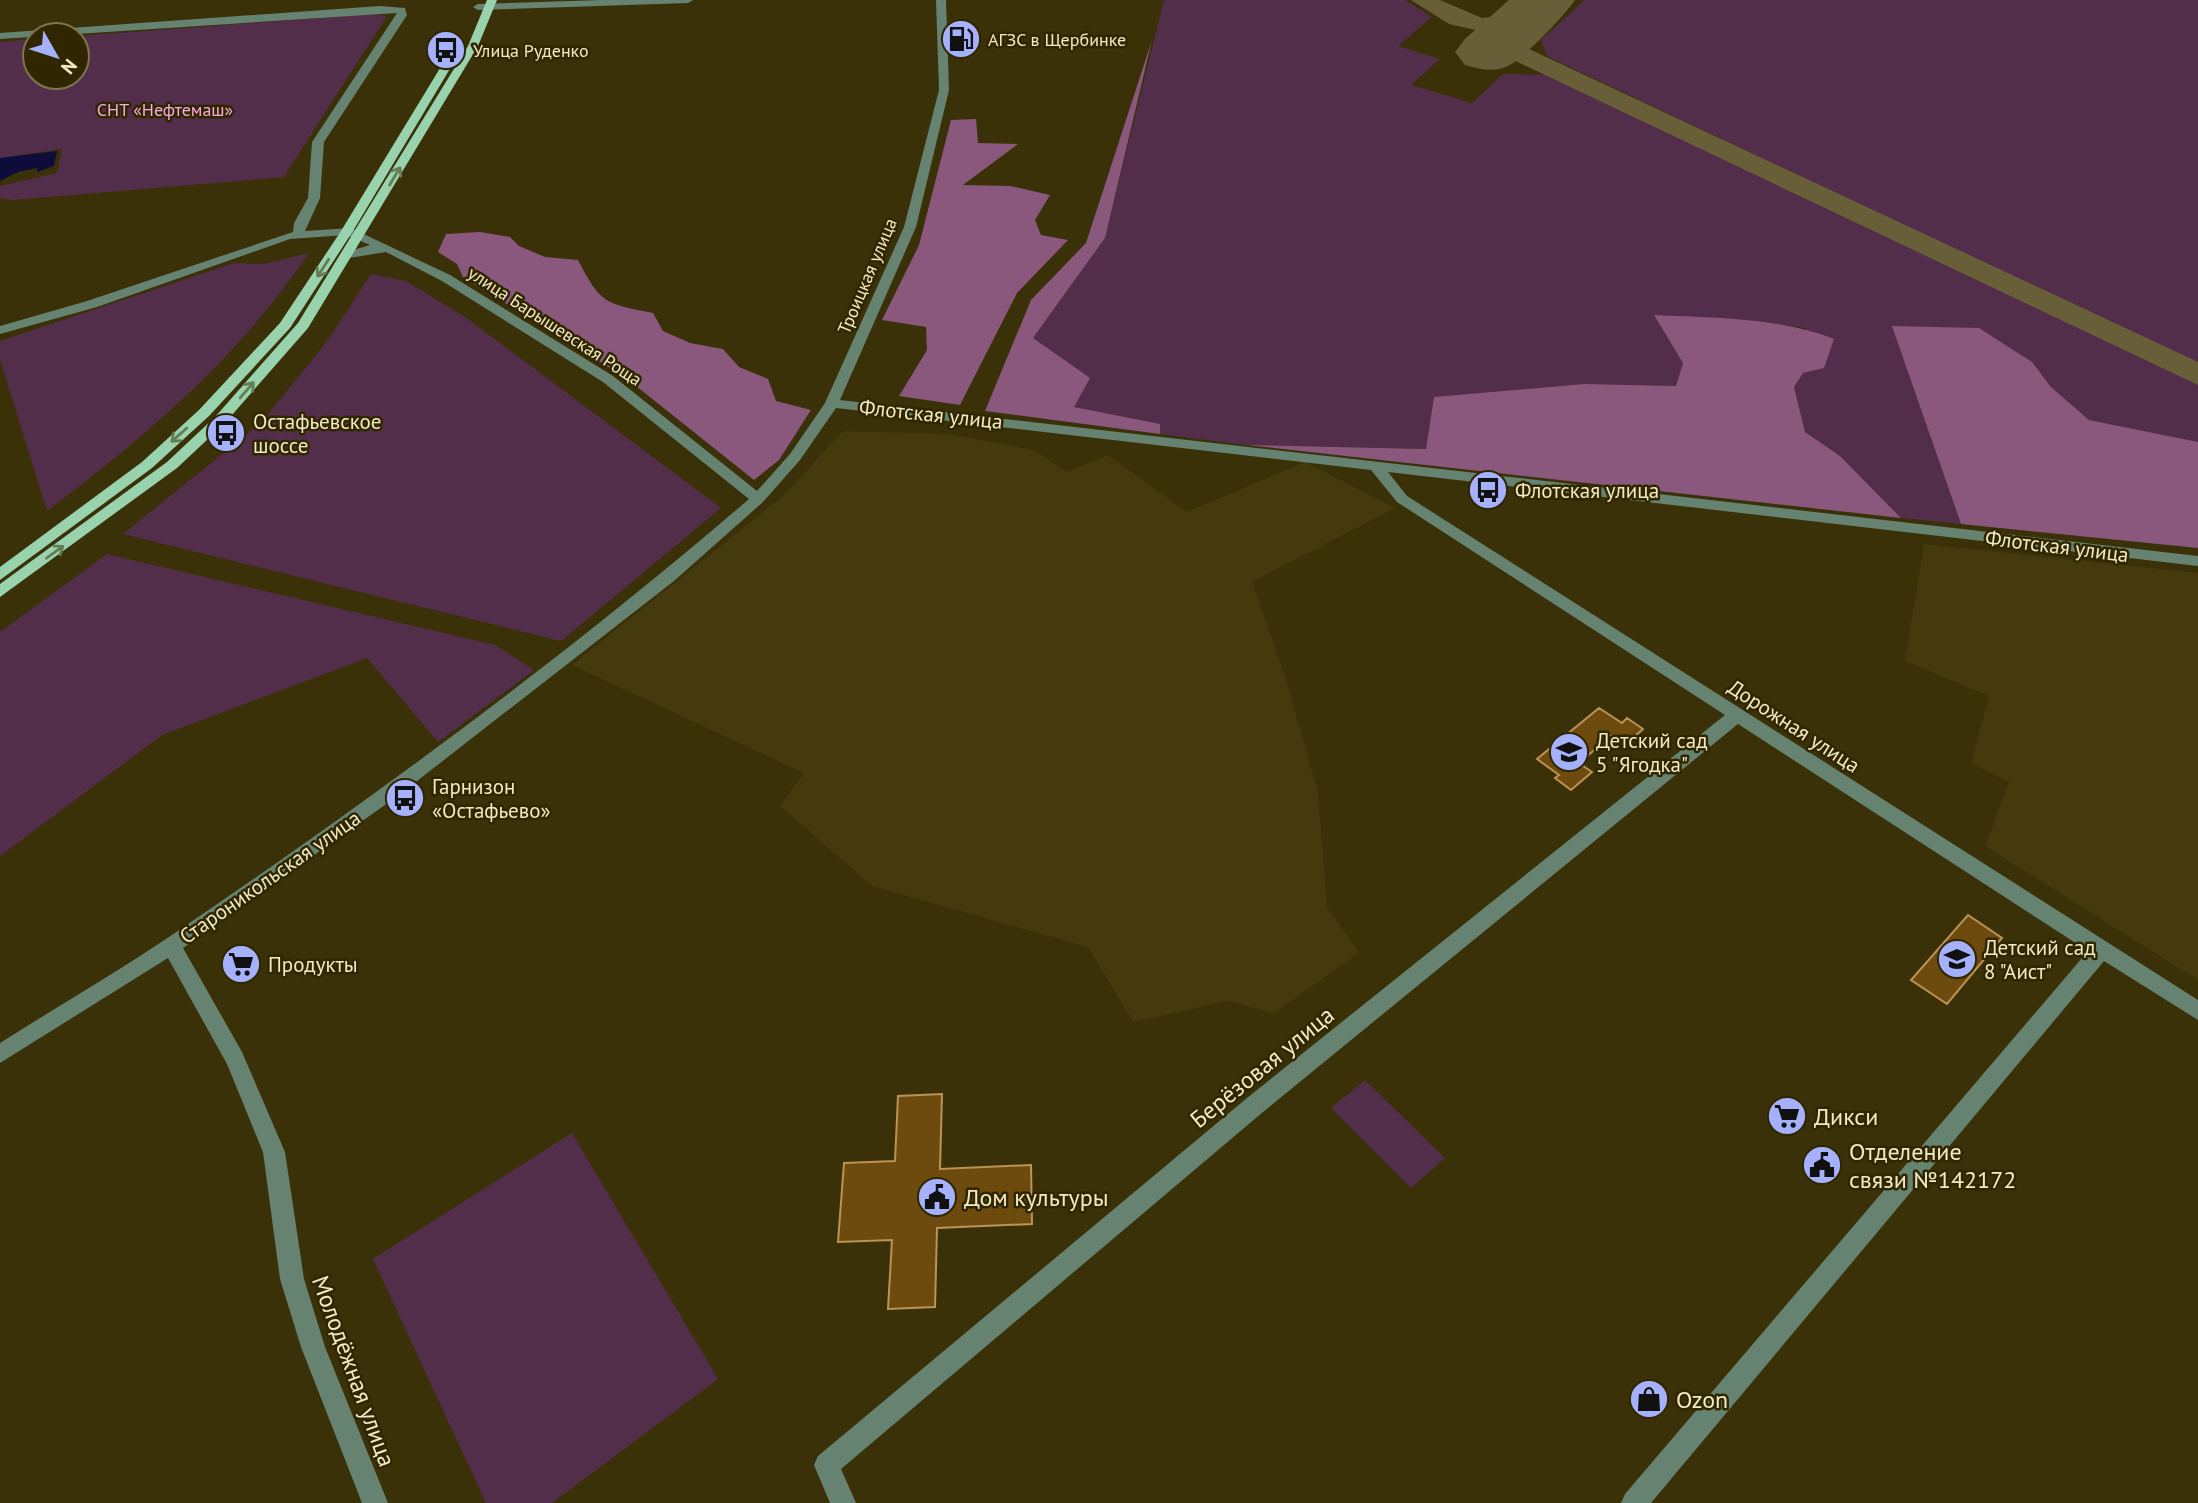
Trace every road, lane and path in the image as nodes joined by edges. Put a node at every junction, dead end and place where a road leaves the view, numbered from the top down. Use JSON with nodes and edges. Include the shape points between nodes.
{"nodes":[{"id":1,"x":688,"y":0,"type":"edge"},
{"id":2,"x":941,"y":0,"type":"edge"},
{"id":3,"x":594,"y":2,"type":"edge"},
{"id":4,"x":480,"y":3,"type":"edge"},
{"id":5,"x":491,"y":3,"type":"edge"},
{"id":6,"x":0,"y":36,"type":"edge"},
{"id":7,"x":464,"y":36,"type":"dead end"},
{"id":8,"x":457,"y":50,"type":"dead end"},
{"id":9,"x":299,"y":233,"type":"junction"},
{"id":10,"x":353,"y":233,"type":"junction"},
{"id":11,"x":390,"y":248,"type":"junction"},
{"id":12,"x":347,"y":256,"type":"junction"},
{"id":13,"x":0,"y":330,"type":"edge"},
{"id":14,"x":832,"y":403,"type":"junction"},
{"id":15,"x":1376,"y":466,"type":"junction"},
{"id":16,"x":758,"y":499,"type":"junction"},
{"id":17,"x":2198,"y":561,"type":"edge"},
{"id":18,"x":0,"y":575,"type":"edge"},
{"id":19,"x":0,"y":592,"type":"edge"},
{"id":20,"x":1737,"y":716,"type":"junction"},
{"id":21,"x":171,"y":946,"type":"junction"},
{"id":22,"x":2100,"y":951,"type":"junction"},
{"id":23,"x":2198,"y":1012,"type":"edge"},
{"id":24,"x":0,"y":1054,"type":"edge"},
{"id":25,"x":375,"y":1503,"type":"edge"},
{"id":26,"x":843,"y":1503,"type":"edge"},
{"id":27,"x":1634,"y":1503,"type":"edge"}],
"edges":[{"from":1,"to":3,"type":"street"},
{"from":2,"to":14,"type":"street","name":"Троицкая улица","via":[[944,90],[910,227]]},
{"from":3,"to":5,"type":"street"},
{"from":4,"to":5,"type":"street"},
{"from":4,"to":7,"type":"main road"},
{"from":10,"to":5,"type":"main road","one_way":true,"via":[[473,46]]},
{"from":6,"to":9,"type":"street","via":[[402,10],[318,142],[313,156],[313,199],[298,226]]},
{"from":8,"to":10,"type":"main road"},
{"from":9,"to":10,"type":"street","name":"улица Барышевская Роща"},
{"from":9,"to":13,"type":"street","name":"улица Барышевская Роща","via":[[92,304]]},
{"from":10,"to":11,"type":"street","name":"улица Барышевская Роща"},
{"from":10,"to":12,"type":"main road"},
{"from":10,"to":18,"type":"main road","one_way":true,"via":[[285,325],[204,413],[146,465]]},
{"from":11,"to":12,"type":"street"},
{"from":11,"to":16,"type":"street","name":"улица Барышевская Роща","via":[[608,379]]},
{"from":19,"to":12,"type":"main road","one_way":true,"via":[[144,487],[220,420],[303,325]]},
{"from":14,"to":15,"type":"street","name":"Флотская улица"},
{"from":14,"to":16,"type":"street","name":"Троицкая улица","via":[[795,457]]},
{"from":15,"to":17,"type":"street","name":"Флотская улица"},
{"from":15,"to":20,"type":"street","name":"Дорожная улица","via":[[1402,499]]},
{"from":16,"to":21,"type":"street","name":"Староникольская улица","via":[[519,695]]},
{"from":20,"to":22,"type":"street","name":"Дорожная улица"},
{"from":20,"to":26,"type":"street","name":"Берёзовая улица","via":[[1255,1105],[828,1465]]},
{"from":21,"to":24,"type":"street","name":"Староникольская улица"},
{"from":21,"to":25,"type":"street","name":"Молодёжная улица","via":[[235,1059],[274,1152],[292,1279],[313,1347]]},
{"from":22,"to":23,"type":"street","name":"Дорожная улица"},
{"from":22,"to":27,"type":"street"}]}
